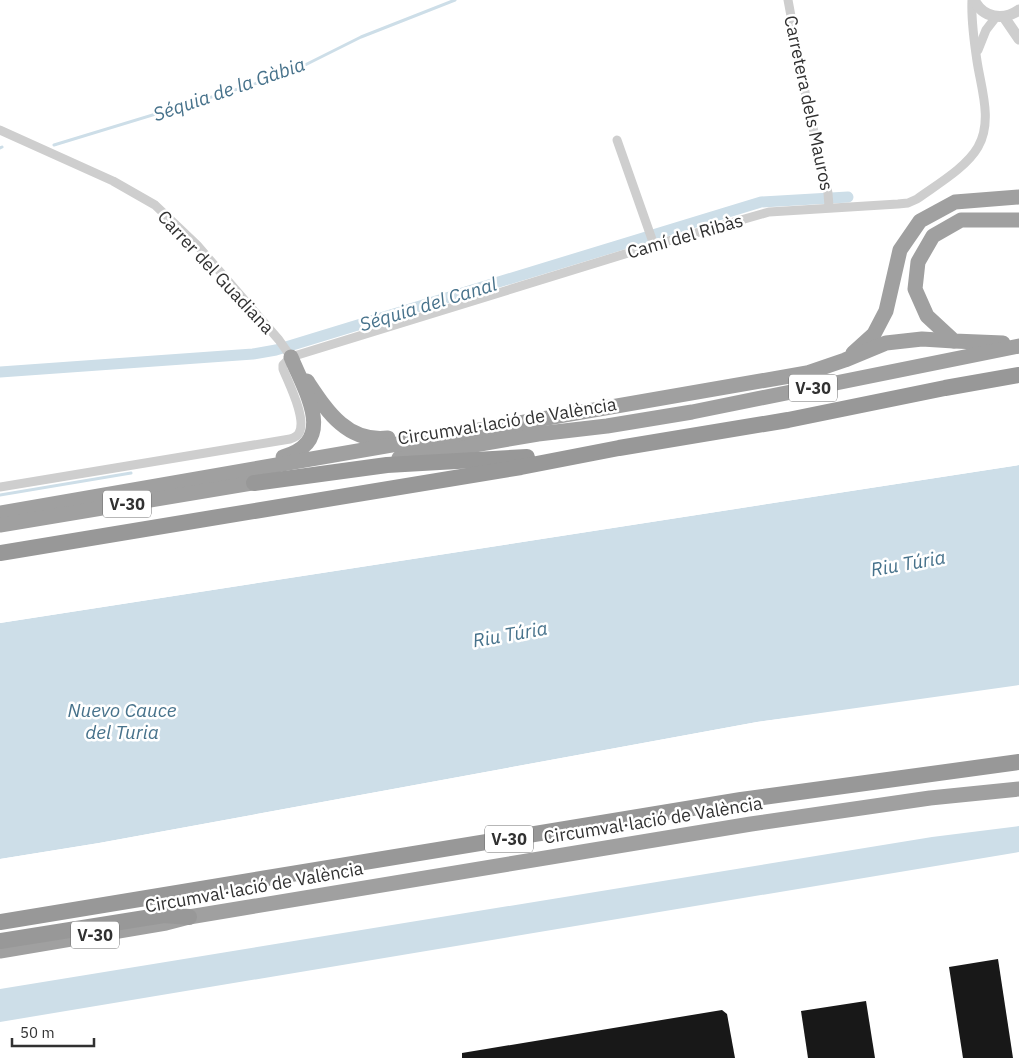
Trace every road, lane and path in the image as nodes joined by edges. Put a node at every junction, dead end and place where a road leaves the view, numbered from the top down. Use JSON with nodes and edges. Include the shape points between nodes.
{"nodes":[{"id":1,"x":788,"y":0,"type":"edge"},
{"id":2,"x":973,"y":0,"type":"edge"},
{"id":3,"x":1019,"y":10,"type":"edge"},
{"id":4,"x":1000,"y":17,"type":"junction"},
{"id":5,"x":1019,"y":40,"type":"edge"},
{"id":6,"x":976,"y":53,"type":"junction"},
{"id":7,"x":0,"y":130,"type":"edge"},
{"id":8,"x":618,"y":140,"type":"dead end"},
{"id":9,"x":1018,"y":196,"type":"edge"},
{"id":10,"x":829,"y":207,"type":"junction"},
{"id":11,"x":1000,"y":220,"type":"junction"},
{"id":12,"x":1019,"y":220,"type":"edge"},
{"id":13,"x":1019,"y":228,"type":"edge"},
{"id":14,"x":654,"y":245,"type":"junction"},
{"id":15,"x":954,"y":341,"type":"junction"},
{"id":16,"x":1019,"y":344,"type":"edge"},
{"id":17,"x":290,"y":357,"type":"junction"},
{"id":18,"x":844,"y":360,"type":"junction"},
{"id":19,"x":1019,"y":375,"type":"edge"},
{"id":20,"x":502,"y":425,"type":"junction"},
{"id":21,"x":619,"y":448,"type":"junction"},
{"id":22,"x":254,"y":483,"type":"junction"},
{"id":23,"x":0,"y":487,"type":"edge"},
{"id":24,"x":80,"y":499,"type":"junction"},
{"id":25,"x":0,"y":514,"type":"edge"},
{"id":26,"x":0,"y":525,"type":"edge"},
{"id":27,"x":0,"y":553,"type":"edge"},
{"id":28,"x":1019,"y":762,"type":"edge"},
{"id":29,"x":1019,"y":789,"type":"edge"},
{"id":30,"x":189,"y":917,"type":"junction"},
{"id":31,"x":0,"y":922,"type":"edge"},
{"id":32,"x":0,"y":941,"type":"edge"},
{"id":33,"x":0,"y":951,"type":"edge"}],
"edges":[{"from":1,"to":10,"type":"street","name":"Carretera dels Mauros"},
{"from":2,"to":4,"type":"street","via":[[982,10]]},
{"from":2,"to":6,"type":"street","name":"Camí del Ribàs"},
{"from":3,"to":4,"type":"street"},
{"from":4,"to":5,"type":"street"},
{"from":4,"to":6,"type":"street","via":[[986,30]]},
{"from":6,"to":10,"type":"street","name":"Camí del Ribàs","via":[[985,109],[984,127],[979,147],[966,163],[908,203]]},
{"from":7,"to":17,"type":"street","name":"Carrer del Guadiana","via":[[113,181],[155,205],[197,245]]},
{"from":8,"to":14,"type":"street"},
{"from":9,"to":18,"type":"highway","via":[[955,202],[920,221],[900,250],[886,311],[874,334]]},
{"from":10,"to":14,"type":"street","name":"Camí del Ribàs","via":[[769,212]]},
{"from":11,"to":12,"type":"highway"},
{"from":11,"to":13,"type":"highway"},
{"from":11,"to":15,"type":"highway","via":[[961,220],[933,236],[918,262],[915,289],[927,316]]},
{"from":14,"to":17,"type":"street","name":"Camí del Ribàs"},
{"from":15,"to":16,"type":"highway"},
{"from":15,"to":18,"type":"highway","via":[[922,339],[886,343]]},
{"from":16,"to":22,"type":"highway","name":"Circumval·lació de València","number":"V-30","via":[[692,412],[538,434]]},
{"from":17,"to":20,"type":"highway","via":[[339,423],[363,437],[379,439]]},
{"from":17,"to":23,"type":"street","via":[[283,369],[302,419],[300,432],[290,439]]},
{"from":17,"to":24,"type":"highway","via":[[313,412],[313,432],[310,441],[301,449],[281,457]]},
{"from":18,"to":20,"type":"highway","via":[[807,373]]},
{"from":19,"to":21,"type":"highway","number":"V-30","via":[[788,420]]},
{"from":20,"to":24,"type":"highway"},
{"from":21,"to":22,"type":"highway","via":[[387,465]]},
{"from":21,"to":27,"type":"highway","number":"V-30"},
{"from":22,"to":26,"type":"highway","name":"Circumval·lació de València","number":"V-30"},
{"from":24,"to":25,"type":"highway"},
{"from":28,"to":31,"type":"highway","name":"Circumval·lació de València","number":"V-30","via":[[741,800]]},
{"from":29,"to":30,"type":"highway","name":"Circumval·lació de València","number":"V-30","via":[[930,798],[752,824]]},
{"from":30,"to":32,"type":"highway","via":[[164,915]]},
{"from":30,"to":33,"type":"highway","name":"Circumval·lació de València","number":"V-30"}]}
